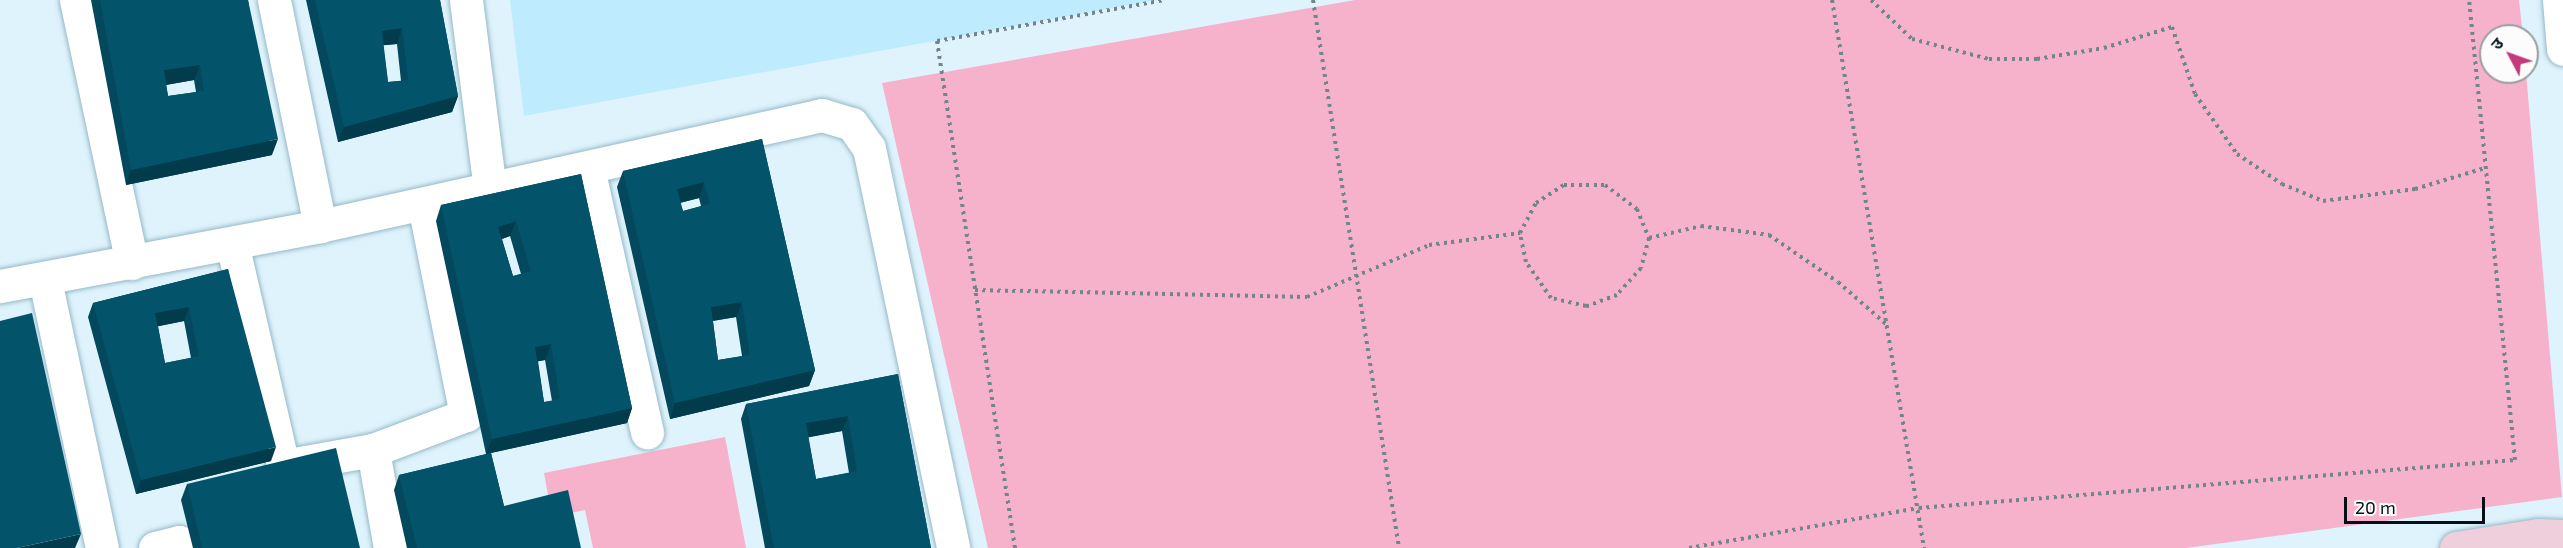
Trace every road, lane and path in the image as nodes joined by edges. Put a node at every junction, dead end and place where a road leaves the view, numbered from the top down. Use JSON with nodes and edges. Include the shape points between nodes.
{"nodes":[{"id":1,"x":76,"y":0,"type":"edge"},
{"id":2,"x":274,"y":0,"type":"edge"},
{"id":3,"x":466,"y":0,"type":"edge"},
{"id":4,"x":1164,"y":0,"type":"edge"},
{"id":5,"x":1312,"y":0,"type":"edge"},
{"id":6,"x":1832,"y":0,"type":"edge"},
{"id":7,"x":1871,"y":0,"type":"edge"},
{"id":8,"x":2469,"y":0,"type":"edge"},
{"id":9,"x":2559,"y":0,"type":"edge"},
{"id":10,"x":2563,"y":49,"type":"edge"},
{"id":11,"x":588,"y":168,"type":"junction"},
{"id":12,"x":2486,"y":168,"type":"junction"},
{"id":13,"x":490,"y":189,"type":"junction"},
{"id":14,"x":424,"y":204,"type":"junction"},
{"id":15,"x":320,"y":226,"type":"junction"},
{"id":16,"x":1520,"y":234,"type":"junction"},
{"id":17,"x":1649,"y":238,"type":"junction"},
{"id":18,"x":232,"y":243,"type":"junction"},
{"id":19,"x":132,"y":263,"type":"junction"},
{"id":20,"x":1356,"y":275,"type":"junction"},
{"id":21,"x":45,"y":280,"type":"junction"},
{"id":22,"x":0,"y":286,"type":"edge"},
{"id":23,"x":975,"y":290,"type":"junction"},
{"id":24,"x":1886,"y":324,"type":"junction"},
{"id":25,"x":647,"y":433,"type":"dead end"},
{"id":26,"x":373,"y":450,"type":"junction"},
{"id":27,"x":1919,"y":508,"type":"junction"},
{"id":28,"x":2563,"y":536,"type":"edge"},
{"id":29,"x":2506,"y":544,"type":"edge"},
{"id":30,"x":102,"y":548,"type":"edge"},
{"id":31,"x":155,"y":548,"type":"edge"},
{"id":32,"x":180,"y":548,"type":"edge"},
{"id":33,"x":390,"y":548,"type":"edge"},
{"id":34,"x":953,"y":548,"type":"edge"},
{"id":35,"x":1015,"y":548,"type":"edge"},
{"id":36,"x":1399,"y":548,"type":"edge"},
{"id":37,"x":1689,"y":548,"type":"edge"},
{"id":38,"x":1924,"y":548,"type":"edge"},
{"id":39,"x":2456,"y":548,"type":"edge"}],
"edges":[{"from":1,"to":19,"type":"street"},
{"from":2,"to":15,"type":"street"},
{"from":3,"to":13,"type":"street"},
{"from":4,"to":23,"type":"path","via":[[937,41]]},
{"from":5,"to":20,"type":"path"},
{"from":6,"to":24,"type":"path"},
{"from":7,"to":12,"type":"path","via":[[1912,39],[1989,59],[2037,59],[2104,48],[2172,27],[2195,94],[2237,154],[2282,184],[2323,201],[2415,189]]},
{"from":8,"to":12,"type":"path"},
{"from":9,"to":10,"type":"street"},
{"from":11,"to":13,"type":"street"},
{"from":11,"to":25,"type":"street"},
{"from":11,"to":34,"type":"street","via":[[794,117],[822,115],[852,124],[869,148]]},
{"from":12,"to":27,"type":"path","via":[[2515,460]]},
{"from":13,"to":14,"type":"street"},
{"from":14,"to":15,"type":"street"},
{"from":14,"to":26,"type":"street","via":[[466,415]]},
{"from":15,"to":18,"type":"street"},
{"from":16,"to":17,"type":"path","via":[[1536,203],[1564,185],[1605,185],[1637,209]]},
{"from":16,"to":17,"type":"path","via":[[1526,262],[1551,298],[1586,306],[1617,295],[1641,268]]},
{"from":16,"to":20,"type":"path","via":[[1429,245]]},
{"from":17,"to":24,"type":"path","via":[[1701,226],[1769,235],[1838,282]]},
{"from":18,"to":19,"type":"street"},
{"from":18,"to":26,"type":"street","via":[[283,466]]},
{"from":19,"to":21,"type":"street"},
{"from":20,"to":23,"type":"path","via":[[1307,297]]},
{"from":20,"to":36,"type":"path"},
{"from":21,"to":22,"type":"street"},
{"from":21,"to":30,"type":"street"},
{"from":23,"to":35,"type":"path"},
{"from":24,"to":27,"type":"path"},
{"from":26,"to":33,"type":"street"},
{"from":27,"to":37,"type":"path"},
{"from":27,"to":38,"type":"path"},
{"from":28,"to":29,"type":"street"},
{"from":29,"to":39,"type":"street"},
{"from":31,"to":32,"type":"street","via":[[178,542]]}]}
